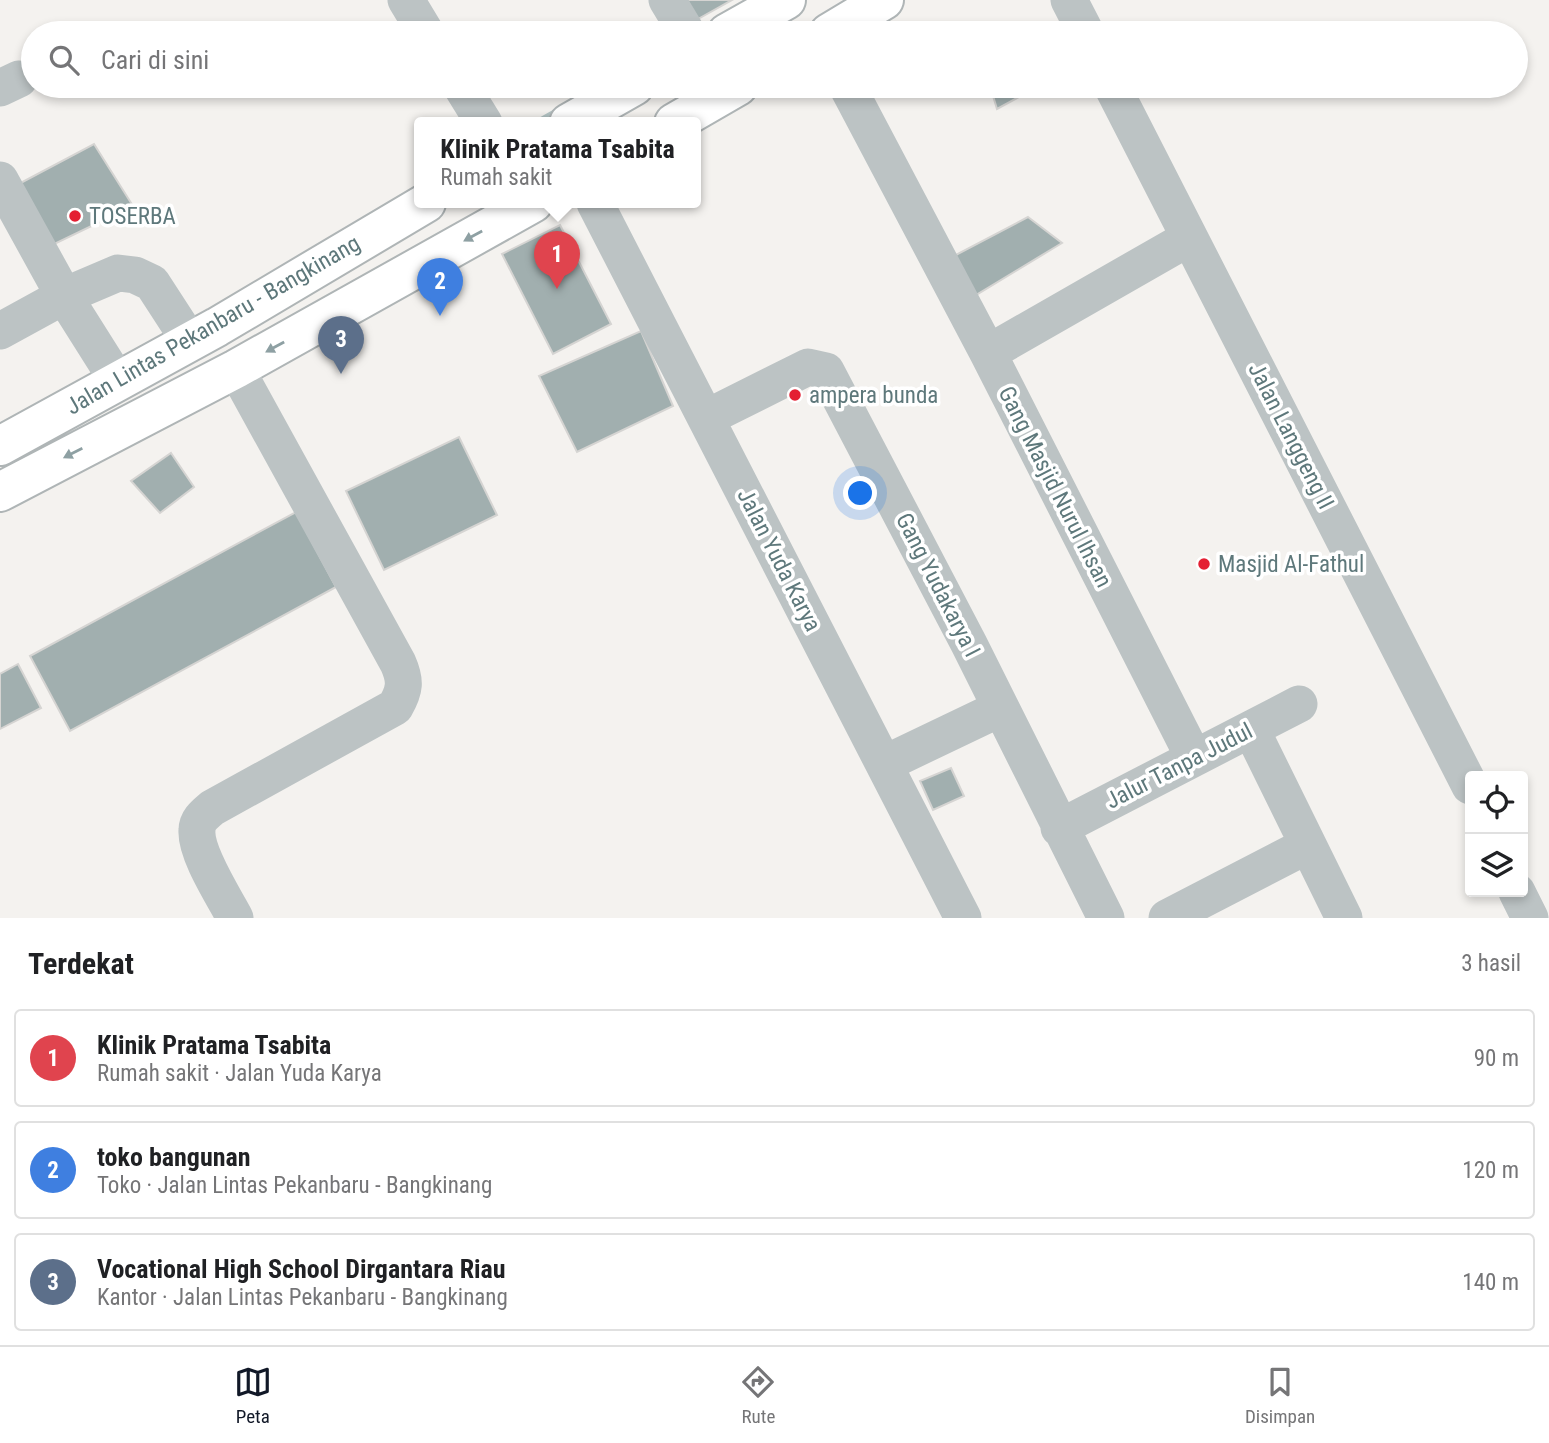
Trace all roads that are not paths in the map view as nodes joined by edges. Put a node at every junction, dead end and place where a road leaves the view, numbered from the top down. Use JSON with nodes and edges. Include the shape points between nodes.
{"nodes":[{"id":1,"x":406,"y":0,"type":"edge"},
{"id":2,"x":667,"y":0,"type":"edge"},
{"id":3,"x":786,"y":0,"type":"edge"},
{"id":4,"x":884,"y":0,"type":"edge"},
{"id":5,"x":1069,"y":0,"type":"edge"},
{"id":6,"x":419,"y":21,"type":"edge"},
{"id":7,"x":680,"y":21,"type":"edge"},
{"id":8,"x":748,"y":21,"type":"edge"},
{"id":9,"x":849,"y":21,"type":"edge"},
{"id":10,"x":1080,"y":21,"type":"edge"},
{"id":11,"x":470,"y":98,"type":"edge"},
{"id":12,"x":600,"y":98,"type":"edge"},
{"id":13,"x":717,"y":98,"type":"edge"},
{"id":14,"x":853,"y":98,"type":"edge"},
{"id":15,"x":1118,"y":98,"type":"edge"},
{"id":16,"x":481,"y":117,"type":"edge"},
{"id":17,"x":577,"y":117,"type":"edge"},
{"id":18,"x":684,"y":117,"type":"edge"},
{"id":19,"x":0,"y":180,"type":"edge"},
{"id":20,"x":417,"y":208,"type":"edge"},
{"id":21,"x":524,"y":208,"type":"edge"},
{"id":22,"x":598,"y":208,"type":"edge"},
{"id":23,"x":1189,"y":237,"type":"junction"},
{"id":24,"x":64,"y":296,"type":"junction"},
{"id":25,"x":0,"y":331,"type":"edge"},
{"id":26,"x":189,"y":340,"type":"junction"},
{"id":27,"x":988,"y":353,"type":"junction"},
{"id":28,"x":236,"y":369,"type":"junction"},
{"id":29,"x":117,"y":380,"type":"junction"},
{"id":30,"x":706,"y":418,"type":"junction"},
{"id":31,"x":0,"y":446,"type":"edge"},
{"id":32,"x":0,"y":492,"type":"edge"},
{"id":33,"x":1298,"y":704,"type":"dead end"},
{"id":34,"x":1001,"y":708,"type":"junction"},
{"id":35,"x":1251,"y":729,"type":"junction"},
{"id":36,"x":1194,"y":758,"type":"junction"},
{"id":37,"x":884,"y":764,"type":"junction"},
{"id":38,"x":1465,"y":776,"type":"edge"},
{"id":39,"x":1059,"y":828,"type":"junction"},
{"id":40,"x":1308,"y":845,"type":"junction"},
{"id":41,"x":1520,"y":897,"type":"edge"},
{"id":42,"x":235,"y":918,"type":"edge"},
{"id":43,"x":963,"y":918,"type":"edge"},
{"id":44,"x":1106,"y":918,"type":"edge"},
{"id":45,"x":1167,"y":918,"type":"edge"},
{"id":46,"x":1343,"y":918,"type":"edge"},
{"id":47,"x":1530,"y":918,"type":"edge"}],
"edges":[{"from":1,"to":6,"type":"street"},
{"from":2,"to":7,"type":"street"},
{"from":3,"to":8,"type":"highway"},
{"from":4,"to":9,"type":"highway"},
{"from":5,"to":10,"type":"street"},
{"from":11,"to":16,"type":"street"},
{"from":12,"to":17,"type":"highway"},
{"from":13,"to":18,"type":"highway"},
{"from":14,"to":27,"type":"street","name":"Gang Masjid Nurul Ihsan"},
{"from":15,"to":23,"type":"street","name":"Jalan Langgeng II"},
{"from":19,"to":24,"type":"street"},
{"from":20,"to":26,"type":"highway","name":"Jalan Lintas Pekanbaru - Bangkinang"},
{"from":21,"to":28,"type":"highway","name":"Jalan Lintas Pekanbaru - Bangkinang","one_way":true},
{"from":22,"to":30,"type":"street","name":"Jalan Yuda Karya"},
{"from":23,"to":27,"type":"street"},
{"from":23,"to":38,"type":"street","name":"Jalan Langgeng II"},
{"from":24,"to":25,"type":"street"},
{"from":24,"to":26,"type":"street","via":[[104,277],[135,275],[152,283]]},
{"from":24,"to":29,"type":"street"},
{"from":26,"to":29,"type":"highway","name":"Jalan Lintas Pekanbaru - Bangkinang"},
{"from":27,"to":36,"type":"street","name":"Gang Masjid Nurul Ihsan"},
{"from":28,"to":32,"type":"highway","name":"Jalan Lintas Pekanbaru - Bangkinang","one_way":true},
{"from":28,"to":42,"type":"street","via":[[398,663],[404,691],[395,707],[201,818],[199,847]]},
{"from":29,"to":31,"type":"highway","name":"Jalan Lintas Pekanbaru - Bangkinang"},
{"from":30,"to":34,"type":"street","name":"Gang Yudakarya I","via":[[808,367],[826,371]]},
{"from":30,"to":37,"type":"street","name":"Jalan Yuda Karya"},
{"from":33,"to":35,"type":"street","name":"Jalur Tanpa Judul"},
{"from":34,"to":37,"type":"street"},
{"from":34,"to":39,"type":"street","name":"Gang Yudakarya I"},
{"from":35,"to":36,"type":"street","name":"Jalur Tanpa Judul"},
{"from":35,"to":40,"type":"street"},
{"from":36,"to":39,"type":"street","name":"Jalur Tanpa Judul"},
{"from":37,"to":43,"type":"street","name":"Jalan Yuda Karya"},
{"from":39,"to":44,"type":"street","name":"Gang Yudakarya I"},
{"from":40,"to":45,"type":"street"},
{"from":40,"to":46,"type":"street"},
{"from":41,"to":47,"type":"street"}]}
